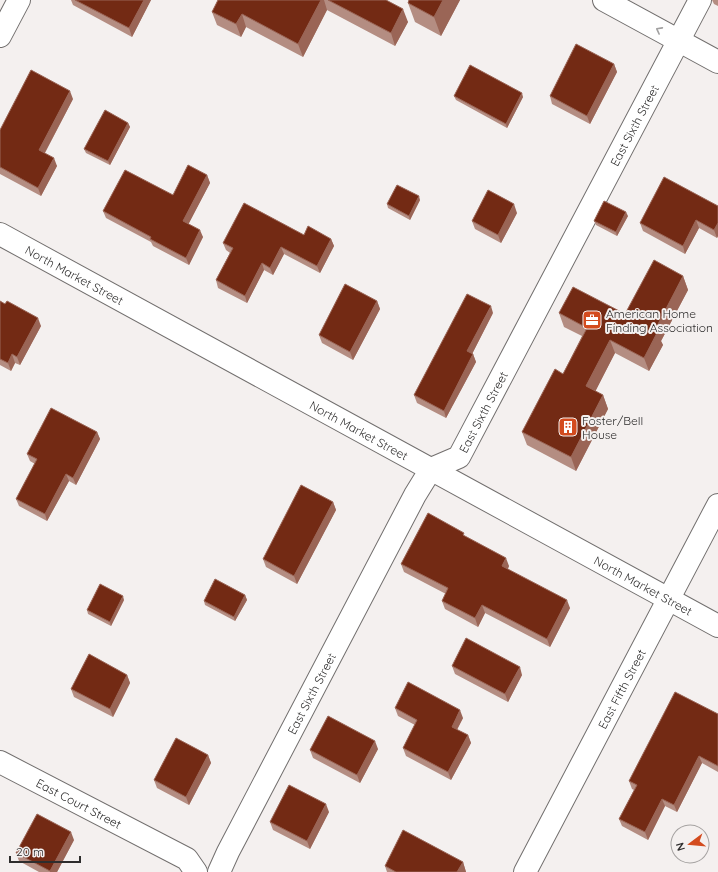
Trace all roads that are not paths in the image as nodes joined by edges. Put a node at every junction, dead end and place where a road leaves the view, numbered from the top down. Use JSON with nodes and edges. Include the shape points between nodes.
{"nodes":[{"id":1,"x":19,"y":0,"type":"edge"},
{"id":2,"x":604,"y":0,"type":"edge"},
{"id":3,"x":700,"y":0,"type":"edge"},
{"id":4,"x":0,"y":36,"type":"edge"},
{"id":5,"x":679,"y":40,"type":"junction"},
{"id":6,"x":718,"y":62,"type":"edge"},
{"id":7,"x":0,"y":234,"type":"edge"},
{"id":8,"x":431,"y":469,"type":"junction"},
{"id":9,"x":718,"y":505,"type":"edge"},
{"id":10,"x":669,"y":599,"type":"junction"},
{"id":11,"x":718,"y":626,"type":"edge"},
{"id":12,"x":0,"y":762,"type":"edge"},
{"id":13,"x":196,"y":872,"type":"edge"},
{"id":14,"x":219,"y":872,"type":"edge"},
{"id":15,"x":525,"y":872,"type":"edge"}],
"edges":[{"from":1,"to":4,"type":"street"},
{"from":5,"to":2,"type":"street","one_way":true},
{"from":3,"to":5,"type":"street","name":"East Sixth Street"},
{"from":5,"to":6,"type":"street"},
{"from":5,"to":8,"type":"street","name":"East Sixth Street","via":[[459,457]]},
{"from":7,"to":8,"type":"street","name":"North Market Street"},
{"from":8,"to":10,"type":"street","name":"North Market Street"},
{"from":8,"to":14,"type":"street","name":"East Sixth Street","via":[[253,802]]},
{"from":9,"to":10,"type":"street","name":"East Fifth Street"},
{"from":10,"to":11,"type":"street","name":"North Market Street"},
{"from":10,"to":15,"type":"street","name":"East Fifth Street"},
{"from":12,"to":13,"type":"street","name":"East Court Street","via":[[187,859]]}]}
